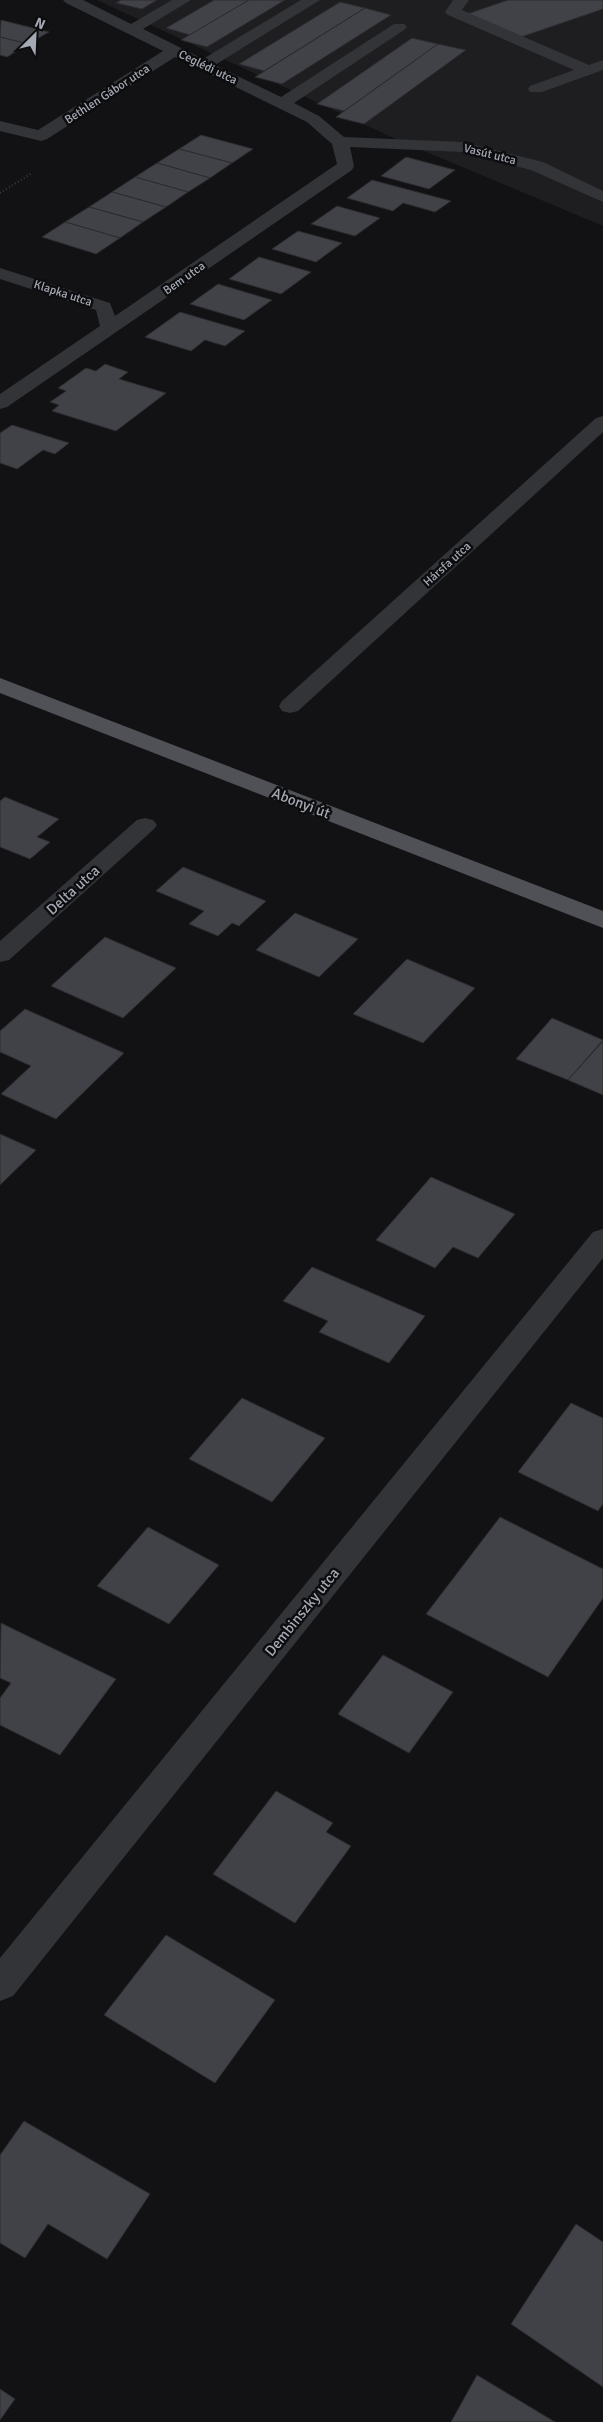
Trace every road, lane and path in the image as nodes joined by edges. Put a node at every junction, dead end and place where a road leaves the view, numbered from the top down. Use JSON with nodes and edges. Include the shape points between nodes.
{"nodes":[{"id":1,"x":71,"y":0,"type":"edge"},
{"id":2,"x":183,"y":0,"type":"edge"},
{"id":3,"x":312,"y":0,"type":"edge"},
{"id":4,"x":461,"y":0,"type":"edge"},
{"id":5,"x":399,"y":27,"type":"dead end"},
{"id":6,"x":132,"y":30,"type":"junction"},
{"id":7,"x":174,"y":51,"type":"junction"},
{"id":8,"x":603,"y":65,"type":"edge"},
{"id":9,"x":204,"y":66,"type":"junction"},
{"id":10,"x":588,"y":70,"type":"junction"},
{"id":11,"x":536,"y":90,"type":"dead end"},
{"id":12,"x":282,"y":104,"type":"junction"},
{"id":13,"x":0,"y":126,"type":"edge"},
{"id":14,"x":340,"y":142,"type":"junction"},
{"id":15,"x":603,"y":197,"type":"edge"},
{"id":16,"x":0,"y":273,"type":"edge"},
{"id":17,"x":110,"y":329,"type":"junction"},
{"id":18,"x":0,"y":403,"type":"edge"},
{"id":19,"x":603,"y":422,"type":"edge"},
{"id":20,"x":0,"y":685,"type":"edge"},
{"id":21,"x":290,"y":706,"type":"dead end"},
{"id":22,"x":145,"y":825,"type":"dead end"},
{"id":23,"x":603,"y":920,"type":"edge"},
{"id":24,"x":0,"y":954,"type":"edge"},
{"id":25,"x":603,"y":1239,"type":"edge"},
{"id":26,"x":0,"y":1985,"type":"edge"}],
"edges":[{"from":1,"to":6,"type":"street","name":"Ceglédi utca"},
{"from":2,"to":6,"type":"street"},
{"from":3,"to":9,"type":"street"},
{"from":4,"to":10,"type":"street","via":[[453,12]]},
{"from":5,"to":12,"type":"street"},
{"from":6,"to":7,"type":"street","name":"Ceglédi utca"},
{"from":7,"to":9,"type":"street","name":"Ceglédi utca"},
{"from":7,"to":13,"type":"street","name":"Bethlen Gábor utca","via":[[40,136]]},
{"from":8,"to":10,"type":"street"},
{"from":9,"to":12,"type":"street","name":"Ceglédi utca"},
{"from":10,"to":11,"type":"street"},
{"from":12,"to":14,"type":"street","name":"Ceglédi utca","via":[[313,119]]},
{"from":14,"to":15,"type":"street","name":"Vasút utca","via":[[463,146],[537,166]]},
{"from":14,"to":17,"type":"street","name":"Bem utca","via":[[346,166]]},
{"from":16,"to":17,"type":"street","name":"Klapka utca","via":[[104,307]]},
{"from":17,"to":18,"type":"street","name":"Bem utca"},
{"from":19,"to":21,"type":"street","name":"Hársfa utca"},
{"from":20,"to":23,"type":"main road","name":"Abonyi út"},
{"from":22,"to":24,"type":"street","name":"Delta utca"},
{"from":25,"to":26,"type":"street","name":"Dembinszky utca"}]}
